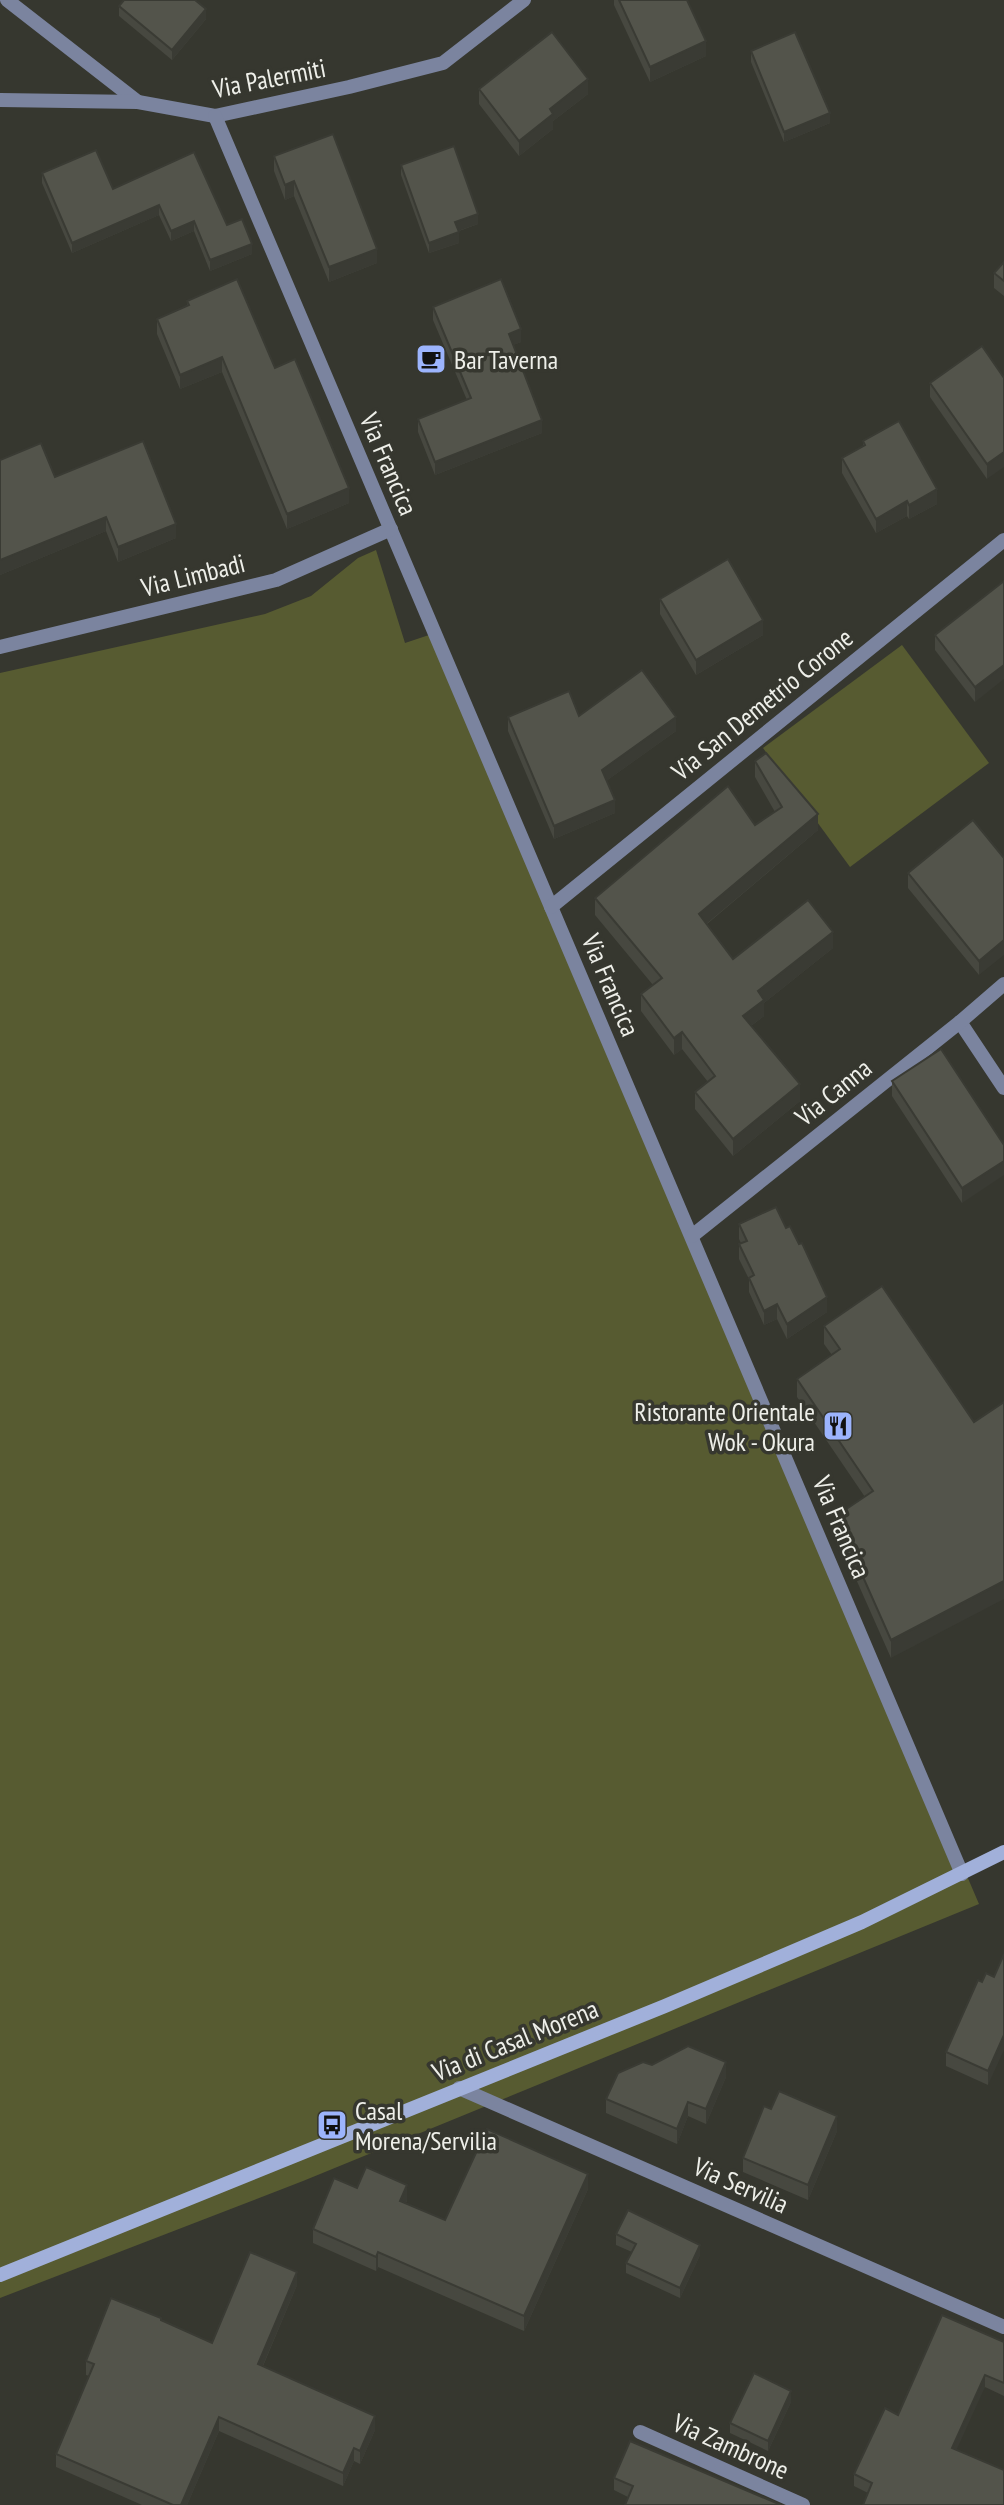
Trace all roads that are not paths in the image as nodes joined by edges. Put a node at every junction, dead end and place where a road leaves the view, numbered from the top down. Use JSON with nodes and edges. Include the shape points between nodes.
{"nodes":[{"id":1,"x":7,"y":0,"type":"edge"},
{"id":2,"x":524,"y":0,"type":"edge"},
{"id":3,"x":0,"y":100,"type":"edge"},
{"id":4,"x":138,"y":102,"type":"junction"},
{"id":5,"x":215,"y":116,"type":"junction"},
{"id":6,"x":390,"y":529,"type":"junction"},
{"id":7,"x":1004,"y":540,"type":"edge"},
{"id":8,"x":0,"y":647,"type":"edge"},
{"id":9,"x":551,"y":907,"type":"junction"},
{"id":10,"x":1004,"y":984,"type":"edge"},
{"id":11,"x":960,"y":1022,"type":"junction"},
{"id":12,"x":1004,"y":1088,"type":"edge"},
{"id":13,"x":692,"y":1236,"type":"junction"},
{"id":14,"x":1004,"y":1852,"type":"edge"},
{"id":15,"x":962,"y":1874,"type":"junction"},
{"id":16,"x":459,"y":2088,"type":"junction"},
{"id":17,"x":0,"y":2275,"type":"edge"},
{"id":18,"x":1004,"y":2326,"type":"edge"},
{"id":19,"x":640,"y":2432,"type":"dead end"},
{"id":20,"x":803,"y":2505,"type":"edge"}],
"edges":[{"from":1,"to":4,"type":"street"},
{"from":2,"to":5,"type":"street","name":"Via Palermiti","via":[[443,63]]},
{"from":3,"to":4,"type":"street","name":"Via Palermiti"},
{"from":4,"to":5,"type":"street","name":"Via Palermiti"},
{"from":5,"to":6,"type":"street","name":"Via Francica"},
{"from":6,"to":8,"type":"street","name":"Via Limbadi","via":[[275,580]]},
{"from":6,"to":9,"type":"street","name":"Via Francica"},
{"from":7,"to":9,"type":"street","name":"Via San Demetrio Corone"},
{"from":9,"to":13,"type":"street","name":"Via Francica"},
{"from":10,"to":11,"type":"street","name":"Via Canna"},
{"from":11,"to":12,"type":"street"},
{"from":11,"to":13,"type":"street","name":"Via Canna"},
{"from":13,"to":15,"type":"street","name":"Via Francica"},
{"from":14,"to":15,"type":"main road","name":"Via di Casal Morena"},
{"from":15,"to":16,"type":"main road","name":"Via di Casal Morena","via":[[665,2006]]},
{"from":16,"to":17,"type":"main road","name":"Via di Casal Morena"},
{"from":16,"to":18,"type":"street","name":"Via Servilia"},
{"from":19,"to":20,"type":"street","name":"Via Zambrone"}]}
